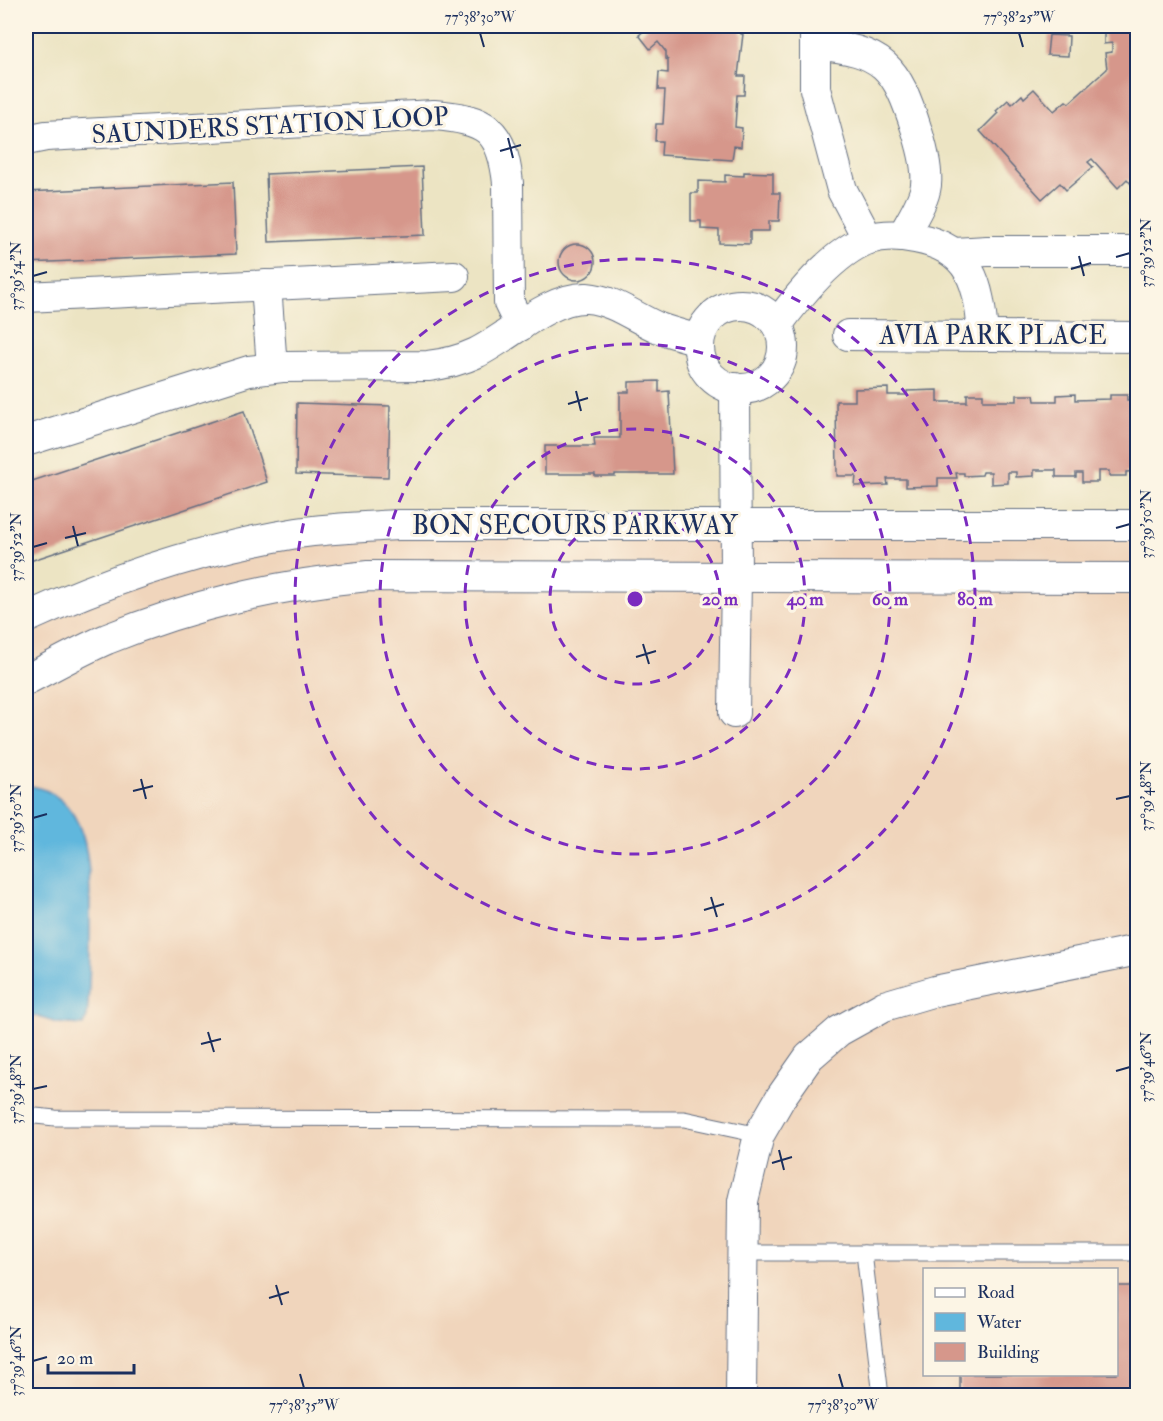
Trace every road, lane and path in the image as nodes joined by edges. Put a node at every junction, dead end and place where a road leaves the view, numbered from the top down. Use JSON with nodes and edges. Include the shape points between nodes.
{"nodes":[{"id":1,"x":815,"y":35,"type":"edge"},
{"id":2,"x":26,"y":140,"type":"edge"},
{"id":3,"x":903,"y":236,"type":"junction"},
{"id":4,"x":868,"y":239,"type":"junction"},
{"id":5,"x":1137,"y":251,"type":"edge"},
{"id":6,"x":955,"y":253,"type":"junction"},
{"id":7,"x":453,"y":276,"type":"dead end"},
{"id":8,"x":266,"y":285,"type":"junction"},
{"id":9,"x":26,"y":297,"type":"edge"},
{"id":10,"x":777,"y":325,"type":"junction"},
{"id":11,"x":520,"y":327,"type":"junction"},
{"id":12,"x":848,"y":335,"type":"dead end"},
{"id":13,"x":983,"y":335,"type":"junction"},
{"id":14,"x":1137,"y":337,"type":"edge"},
{"id":15,"x":699,"y":340,"type":"junction"},
{"id":16,"x":272,"y":368,"type":"junction"},
{"id":17,"x":735,"y":388,"type":"junction"},
{"id":18,"x":26,"y":441,"type":"edge"},
{"id":19,"x":1137,"y":525,"type":"edge"},
{"id":20,"x":736,"y":526,"type":"junction"},
{"id":21,"x":736,"y":577,"type":"junction"},
{"id":22,"x":1137,"y":578,"type":"edge"},
{"id":23,"x":26,"y":618,"type":"edge"},
{"id":24,"x":26,"y":680,"type":"edge"},
{"id":25,"x":734,"y":713,"type":"dead end"},
{"id":26,"x":1137,"y":950,"type":"edge"},
{"id":27,"x":26,"y":1115,"type":"edge"},
{"id":28,"x":759,"y":1135,"type":"junction"},
{"id":29,"x":743,"y":1253,"type":"junction"},
{"id":30,"x":864,"y":1253,"type":"junction"},
{"id":31,"x":1137,"y":1253,"type":"edge"},
{"id":32,"x":741,"y":1395,"type":"edge"},
{"id":33,"x":881,"y":1395,"type":"edge"}],
"edges":[{"from":1,"to":3,"type":"street","via":[[879,60],[901,87],[926,168],[926,186]]},
{"from":1,"to":4,"type":"street","via":[[815,89],[839,179]]},
{"from":2,"to":11,"type":"street","name":"SAUNDERS STATION LOOP","via":[[434,115],[480,123],[494,135],[506,164],[509,303]]},
{"from":3,"to":4,"type":"street"},
{"from":3,"to":6,"type":"street","via":[[923,239]]},
{"from":4,"to":10,"type":"street","via":[[811,282]]},
{"from":5,"to":6,"type":"street"},
{"from":6,"to":13,"type":"street","via":[[976,286]]},
{"from":7,"to":8,"type":"street"},
{"from":8,"to":9,"type":"street"},
{"from":8,"to":16,"type":"street"},
{"from":10,"to":15,"type":"street","via":[[758,308],[733,305],[710,318]]},
{"from":10,"to":17,"type":"street","via":[[783,351],[772,375],[748,388]]},
{"from":11,"to":15,"type":"street","via":[[554,305],[585,298],[600,300],[660,328]]},
{"from":11,"to":16,"type":"street","via":[[476,353],[442,364]]},
{"from":12,"to":13,"type":"street","name":"AVIA PARK PLACE"},
{"from":13,"to":14,"type":"street","name":"AVIA PARK PLACE"},
{"from":15,"to":17,"type":"street","via":[[701,362],[707,372]]},
{"from":16,"to":18,"type":"street","via":[[249,371]]},
{"from":17,"to":20,"type":"street"},
{"from":19,"to":20,"type":"street","name":"BON SECOURS PARKWAY"},
{"from":20,"to":21,"type":"street"},
{"from":20,"to":23,"type":"street","name":"BON SECOURS PARKWAY","via":[[398,525],[298,533],[134,575]]},
{"from":21,"to":22,"type":"street","name":"BON SECOURS PARKWAY"},
{"from":21,"to":24,"type":"street","name":"BON SECOURS PARKWAY","via":[[369,576],[316,581],[243,594],[164,618],[105,640]]},
{"from":21,"to":25,"type":"street"},
{"from":26,"to":28,"type":"street","via":[[935,991],[884,1006],[839,1031],[809,1057]]},
{"from":27,"to":28,"type":"lane","via":[[684,1119]]},
{"from":28,"to":29,"type":"street","via":[[743,1201]]},
{"from":29,"to":30,"type":"lane"},
{"from":29,"to":32,"type":"street"},
{"from":30,"to":31,"type":"lane"},
{"from":30,"to":33,"type":"lane"}]}
